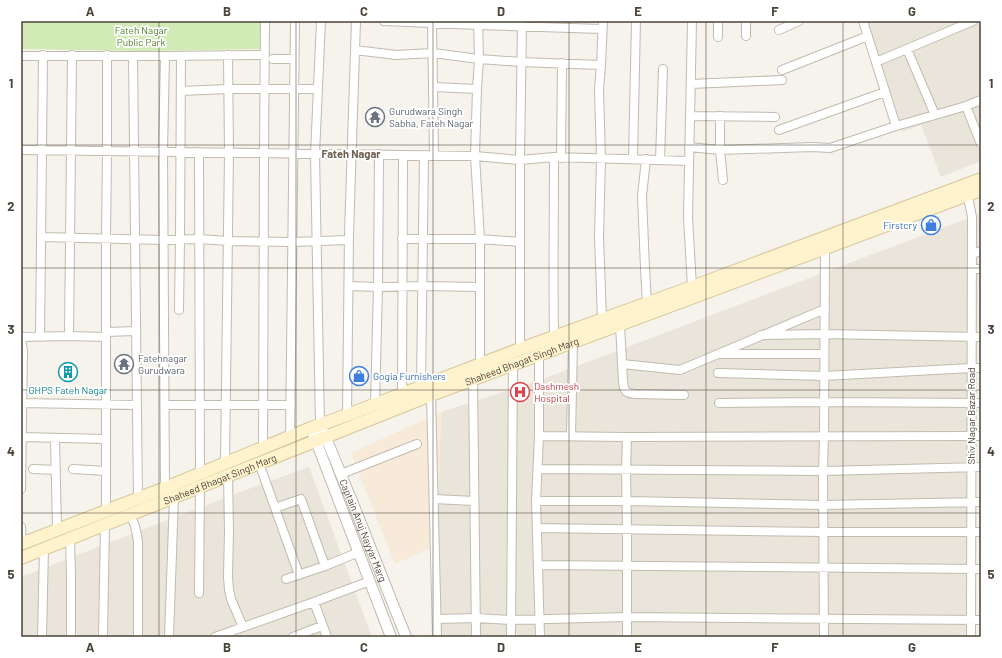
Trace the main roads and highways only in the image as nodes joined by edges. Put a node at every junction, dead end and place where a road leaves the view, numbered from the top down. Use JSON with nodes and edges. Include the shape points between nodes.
{"nodes":[{"id":1,"x":981,"y":179,"type":"edge"},
{"id":2,"x":966,"y":190,"type":"junction"},
{"id":3,"x":981,"y":190,"type":"edge"},
{"id":4,"x":227,"y":469,"type":"junction"},
{"id":5,"x":21,"y":544,"type":"edge"},
{"id":6,"x":21,"y":558,"type":"edge"}],
"edges":[{"from":1,"to":2,"type":"main road","name":"Shaheed Bhagat Singh Marg"},
{"from":2,"to":3,"type":"main road","name":"Shaheed Bhagat Singh Marg"},
{"from":2,"to":4,"type":"main road","name":"Shaheed Bhagat Singh Marg","via":[[825,248],[431,395],[259,463]]},
{"from":2,"to":4,"type":"main road","name":"Shaheed Bhagat Singh Marg","via":[[520,349],[263,448]]},
{"from":4,"to":5,"type":"main road","name":"Shaheed Bhagat Singh Marg","via":[[200,474]]},
{"from":4,"to":6,"type":"main road","name":"Shaheed Bhagat Singh Marg","via":[[200,487]]}]}
